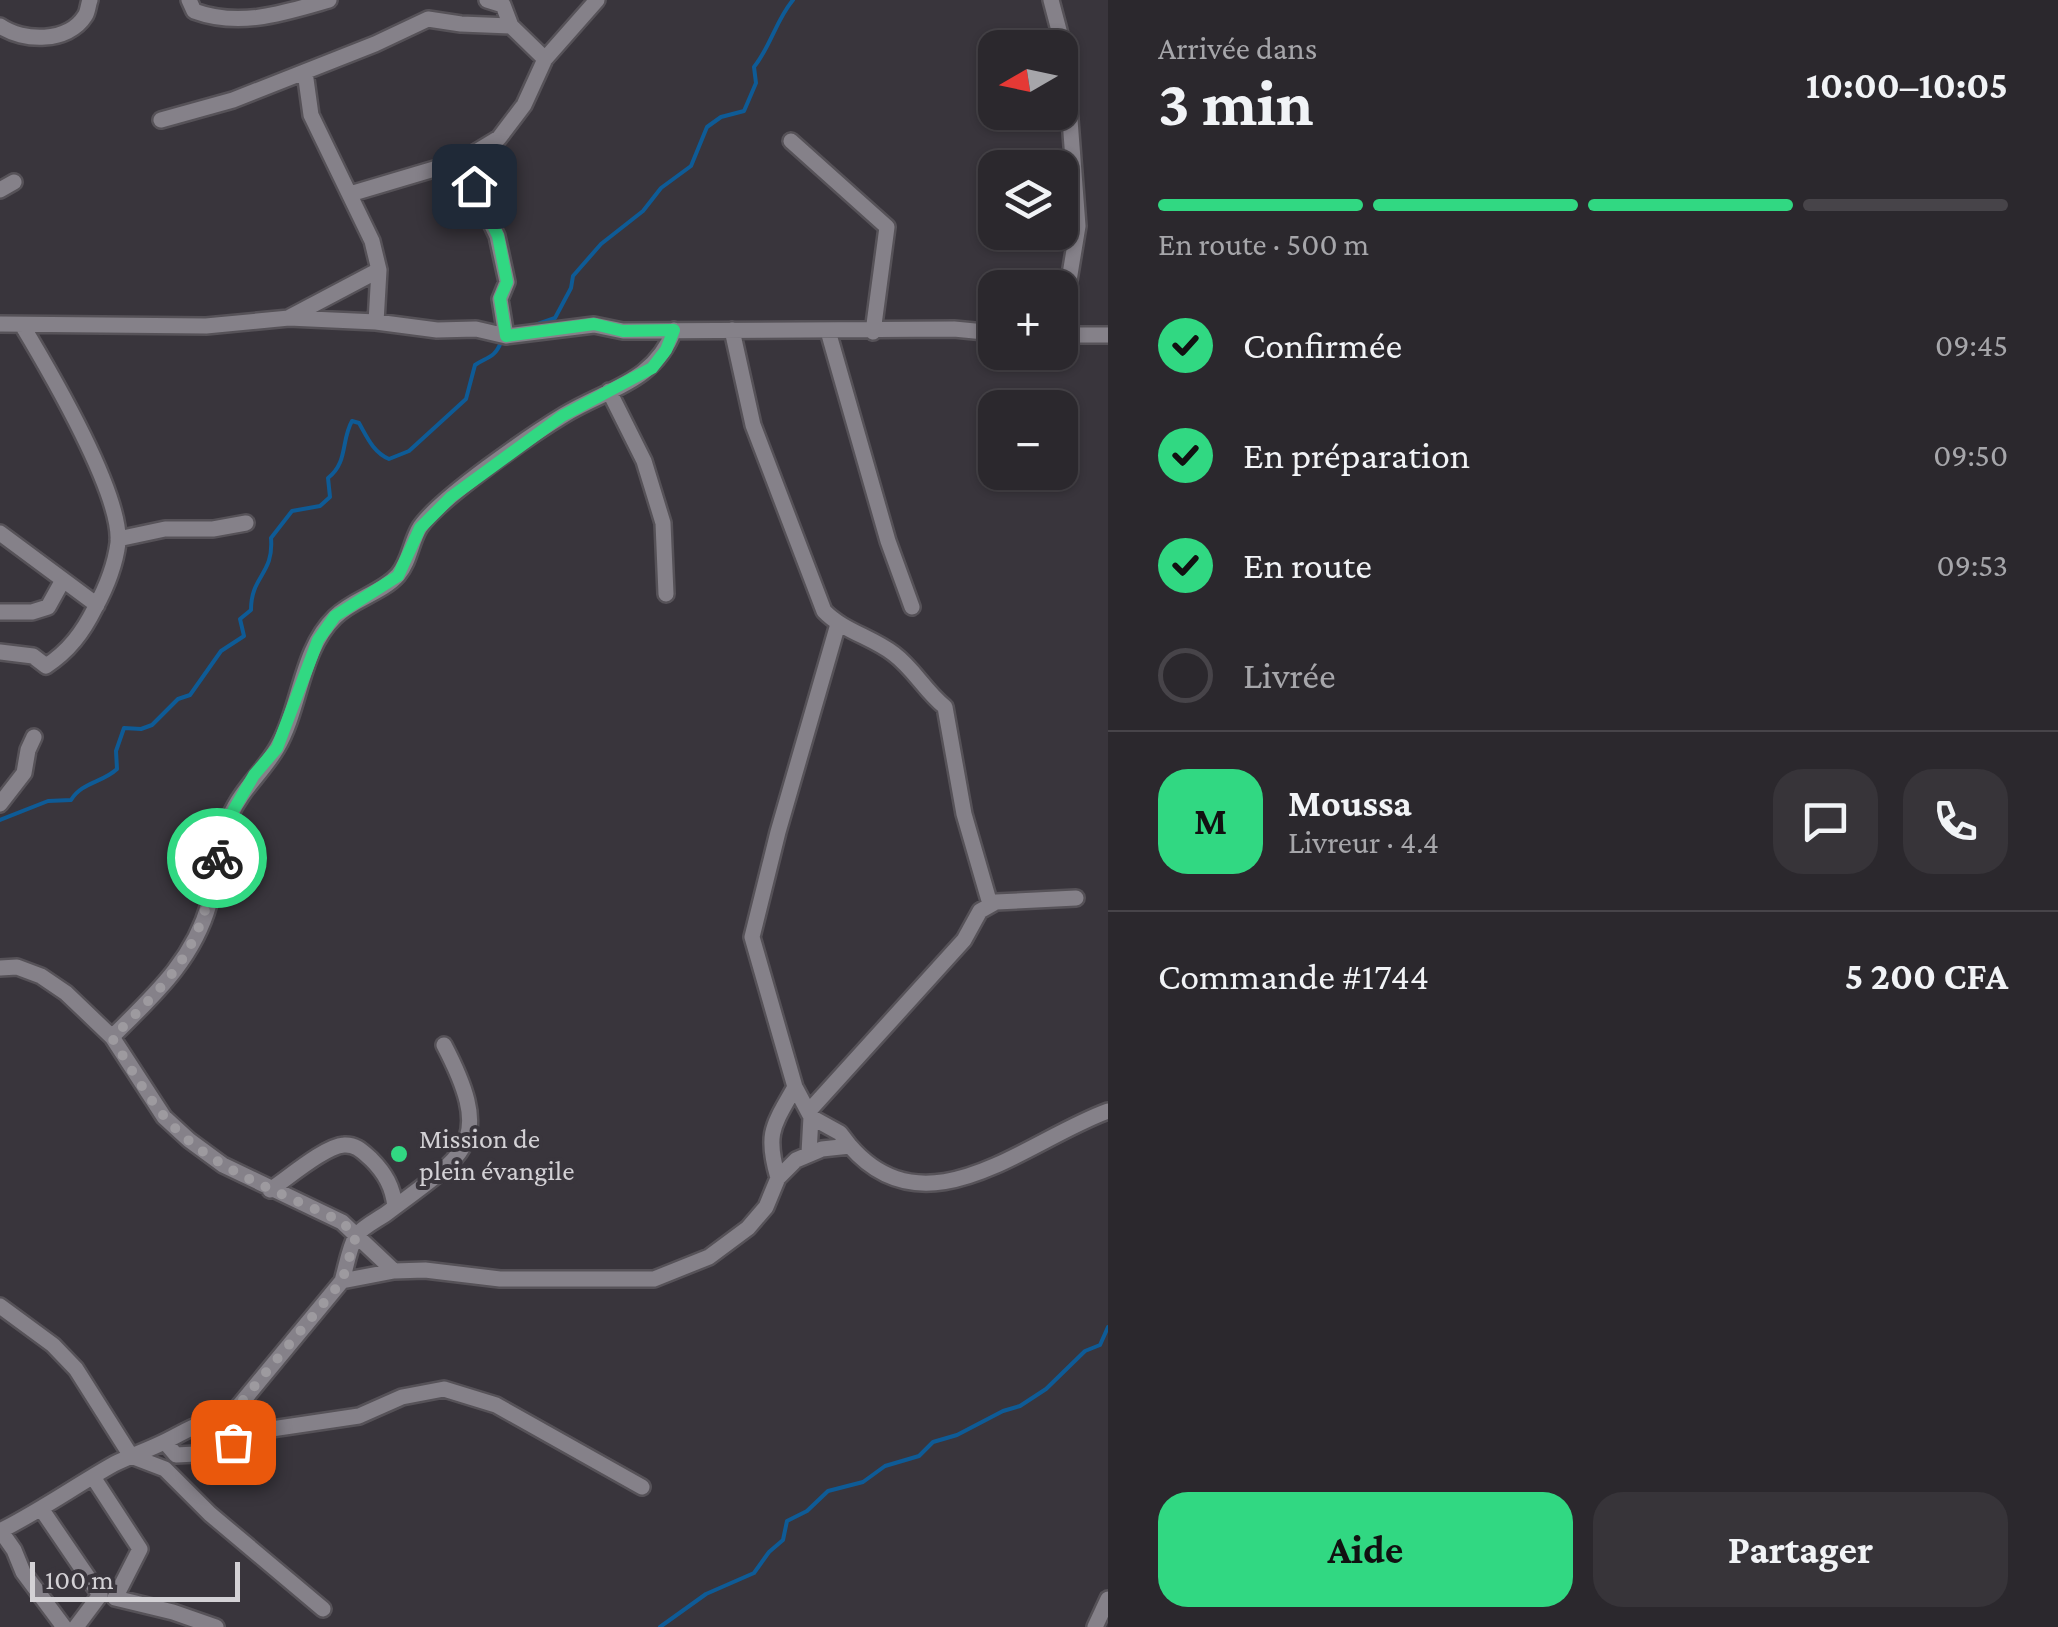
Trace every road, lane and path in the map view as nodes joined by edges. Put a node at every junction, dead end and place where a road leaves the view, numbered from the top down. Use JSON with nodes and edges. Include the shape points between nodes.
{"nodes":[{"id":1,"x":90,"y":0,"type":"edge"},
{"id":2,"x":189,"y":0,"type":"edge"},
{"id":3,"x":329,"y":0,"type":"edge"},
{"id":4,"x":487,"y":0,"type":"edge"},
{"id":5,"x":597,"y":0,"type":"edge"},
{"id":6,"x":1051,"y":0,"type":"edge"},
{"id":7,"x":0,"y":26,"type":"edge"},
{"id":8,"x":511,"y":26,"type":"junction"},
{"id":9,"x":545,"y":59,"type":"junction"},
{"id":10,"x":306,"y":72,"type":"junction"},
{"id":11,"x":162,"y":120,"type":"dead end"},
{"id":12,"x":790,"y":141,"type":"dead end"},
{"id":13,"x":462,"y":160,"type":"junction"},
{"id":14,"x":350,"y":194,"type":"junction"},
{"id":15,"x":379,"y":270,"type":"junction"},
{"id":16,"x":1071,"y":270,"type":"edge"},
{"id":17,"x":289,"y":318,"type":"junction"},
{"id":18,"x":376,"y":322,"type":"junction"},
{"id":19,"x":0,"y":324,"type":"edge"},
{"id":20,"x":22,"y":325,"type":"junction"},
{"id":21,"x":674,"y":330,"type":"junction"},
{"id":22,"x":732,"y":330,"type":"junction"},
{"id":23,"x":828,"y":331,"type":"junction"},
{"id":24,"x":873,"y":332,"type":"junction"},
{"id":25,"x":978,"y":332,"type":"edge"},
{"id":26,"x":1078,"y":334,"type":"edge"},
{"id":27,"x":1108,"y":335,"type":"edge"},
{"id":28,"x":506,"y":336,"type":"junction"},
{"id":29,"x":609,"y":391,"type":"junction"},
{"id":30,"x":246,"y":522,"type":"dead end"},
{"id":31,"x":0,"y":533,"type":"edge"},
{"id":32,"x":118,"y":538,"type":"junction"},
{"id":33,"x":63,"y":580,"type":"junction"},
{"id":34,"x":666,"y":594,"type":"dead end"},
{"id":35,"x":97,"y":605,"type":"junction"},
{"id":36,"x":912,"y":607,"type":"dead end"},
{"id":37,"x":0,"y":613,"type":"edge"},
{"id":38,"x":838,"y":624,"type":"junction"},
{"id":39,"x":0,"y":652,"type":"edge"},
{"id":40,"x":34,"y":737,"type":"dead end"},
{"id":41,"x":0,"y":804,"type":"edge"},
{"id":42,"x":1076,"y":898,"type":"dead end"},
{"id":43,"x":990,"y":904,"type":"junction"},
{"id":44,"x":0,"y":968,"type":"edge"},
{"id":45,"x":112,"y":1038,"type":"junction"},
{"id":46,"x":444,"y":1045,"type":"dead end"},
{"id":47,"x":795,"y":1086,"type":"junction"},
{"id":48,"x":1108,"y":1112,"type":"edge"},
{"id":49,"x":810,"y":1114,"type":"junction"},
{"id":50,"x":850,"y":1146,"type":"junction"},
{"id":51,"x":809,"y":1153,"type":"junction"},
{"id":52,"x":778,"y":1178,"type":"junction"},
{"id":53,"x":270,"y":1190,"type":"junction"},
{"id":54,"x":395,"y":1207,"type":"junction"},
{"id":55,"x":356,"y":1236,"type":"junction"},
{"id":56,"x":394,"y":1270,"type":"junction"},
{"id":57,"x":342,"y":1281,"type":"junction"},
{"id":58,"x":0,"y":1306,"type":"edge"},
{"id":59,"x":228,"y":1418,"type":"junction"},
{"id":60,"x":251,"y":1432,"type":"junction"},
{"id":61,"x":165,"y":1442,"type":"junction"},
{"id":62,"x":214,"y":1453,"type":"junction"},
{"id":63,"x":131,"y":1456,"type":"junction"},
{"id":64,"x":94,"y":1477,"type":"junction"},
{"id":65,"x":642,"y":1487,"type":"dead end"},
{"id":66,"x":42,"y":1510,"type":"junction"},
{"id":67,"x":0,"y":1531,"type":"edge"},
{"id":68,"x":1108,"y":1599,"type":"edge"},
{"id":69,"x":324,"y":1609,"type":"dead end"},
{"id":70,"x":64,"y":1627,"type":"edge"},
{"id":71,"x":76,"y":1627,"type":"edge"},
{"id":72,"x":216,"y":1627,"type":"edge"},
{"id":73,"x":1095,"y":1627,"type":"edge"}],
"edges":[{"from":1,"to":7,"type":"street","via":[[84,18],[61,35],[27,37]]},
{"from":2,"to":3,"type":"street","via":[[194,11],[218,20]]},
{"from":4,"to":8,"type":"street","via":[[503,6]]},
{"from":5,"to":9,"type":"street"},
{"from":6,"to":16,"type":"street","via":[[1065,53],[1078,226]]},
{"from":8,"to":9,"type":"street"},
{"from":8,"to":10,"type":"street","via":[[428,18]]},
{"from":9,"to":13,"type":"street","via":[[514,122]]},
{"from":10,"to":11,"type":"street"},
{"from":10,"to":14,"type":"street","via":[[310,115]]},
{"from":12,"to":24,"type":"street","via":[[888,227]]},
{"from":13,"to":14,"type":"street"},
{"from":13,"to":28,"type":"street","via":[[498,236],[507,282],[500,298]]},
{"from":14,"to":15,"type":"street"},
{"from":15,"to":17,"type":"street"},
{"from":15,"to":18,"type":"street"},
{"from":17,"to":18,"type":"street"},
{"from":17,"to":20,"type":"street","via":[[206,326]]},
{"from":18,"to":28,"type":"street"},
{"from":19,"to":20,"type":"street"},
{"from":20,"to":32,"type":"street","via":[[102,478]]},
{"from":21,"to":22,"type":"street"},
{"from":21,"to":28,"type":"street","via":[[594,324]]},
{"from":21,"to":29,"type":"street","via":[[652,368]]},
{"from":22,"to":23,"type":"street"},
{"from":22,"to":38,"type":"street","via":[[753,425],[824,611]]},
{"from":23,"to":24,"type":"street"},
{"from":23,"to":36,"type":"street"},
{"from":24,"to":25,"type":"street"},
{"from":26,"to":27,"type":"street"},
{"from":29,"to":34,"type":"street","via":[[644,461],[663,523]]},
{"from":29,"to":45,"type":"street","via":[[562,416],[451,497],[420,528],[398,576],[335,616],[318,640],[277,748],[230,816],[192,944],[176,972]]},
{"from":30,"to":32,"type":"street"},
{"from":31,"to":33,"type":"street"},
{"from":32,"to":35,"type":"street"},
{"from":33,"to":35,"type":"street"},
{"from":33,"to":37,"type":"street","via":[[48,607]]},
{"from":35,"to":39,"type":"street","via":[[65,654],[46,666],[33,656]]},
{"from":38,"to":43,"type":"street","via":[[892,652],[945,708],[964,814]]},
{"from":38,"to":47,"type":"street","via":[[752,938]]},
{"from":40,"to":41,"type":"street","via":[[24,773]]},
{"from":42,"to":43,"type":"street"},
{"from":43,"to":49,"type":"street"},
{"from":44,"to":45,"type":"street","via":[[41,976]]},
{"from":45,"to":53,"type":"street","via":[[164,1117],[224,1165]]},
{"from":46,"to":54,"type":"street","via":[[462,1081],[468,1141],[454,1162]]},
{"from":47,"to":49,"type":"street"},
{"from":47,"to":52,"type":"street","via":[[770,1140]]},
{"from":48,"to":50,"type":"street","via":[[1022,1155],[944,1182],[888,1177]]},
{"from":49,"to":50,"type":"street"},
{"from":49,"to":51,"type":"street"},
{"from":50,"to":51,"type":"street"},
{"from":51,"to":52,"type":"street"},
{"from":52,"to":56,"type":"street","via":[[759,1216],[732,1240],[654,1279],[537,1281]]},
{"from":53,"to":54,"type":"street","via":[[344,1144],[360,1148],[378,1167],[393,1189]]},
{"from":53,"to":55,"type":"street","via":[[342,1222]]},
{"from":54,"to":55,"type":"street"},
{"from":55,"to":56,"type":"street"},
{"from":55,"to":57,"type":"street"},
{"from":56,"to":57,"type":"street"},
{"from":57,"to":59,"type":"street"},
{"from":58,"to":63,"type":"street","via":[[76,1369]]},
{"from":59,"to":60,"type":"street"},
{"from":59,"to":61,"type":"street","via":[[204,1420]]},
{"from":59,"to":62,"type":"street"},
{"from":60,"to":62,"type":"street"},
{"from":60,"to":65,"type":"street","via":[[359,1416],[444,1388],[496,1405]]},
{"from":61,"to":62,"type":"street","via":[[176,1455]]},
{"from":61,"to":63,"type":"street"},
{"from":63,"to":64,"type":"street"},
{"from":63,"to":69,"type":"street","via":[[165,1469]]},
{"from":64,"to":66,"type":"street"},
{"from":64,"to":72,"type":"street","via":[[140,1549],[115,1598]]},
{"from":66,"to":67,"type":"street"},
{"from":66,"to":71,"type":"street","via":[[100,1596]]},
{"from":67,"to":70,"type":"street"},
{"from":68,"to":73,"type":"street"}]}
